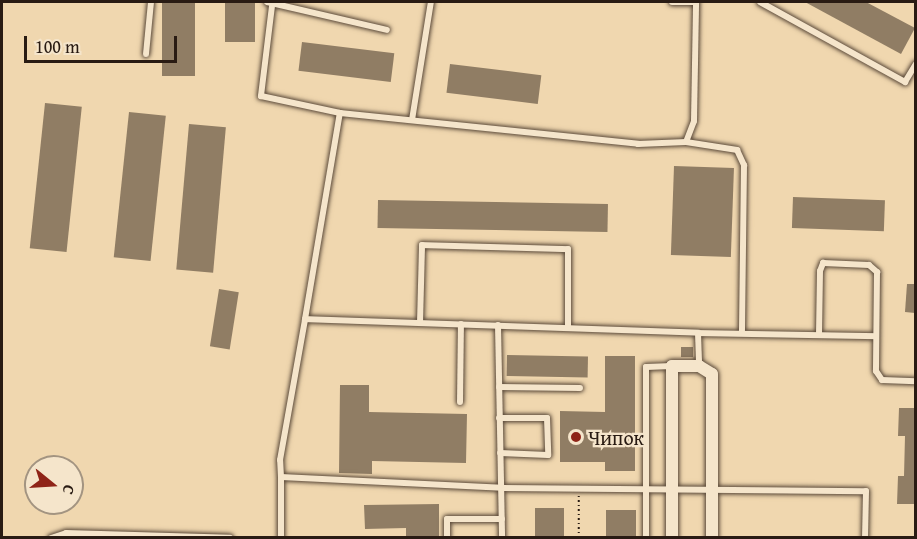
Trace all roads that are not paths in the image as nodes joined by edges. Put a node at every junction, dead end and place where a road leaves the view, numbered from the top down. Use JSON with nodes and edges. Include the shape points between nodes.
{"nodes":[{"id":1,"x":151,"y":2,"type":"edge"},
{"id":2,"x":431,"y":2,"type":"edge"},
{"id":3,"x":672,"y":2,"type":"edge"},
{"id":4,"x":696,"y":2,"type":"edge"},
{"id":5,"x":760,"y":2,"type":"edge"},
{"id":6,"x":269,"y":4,"type":"edge"},
{"id":7,"x":387,"y":30,"type":"dead end"},
{"id":8,"x":146,"y":54,"type":"dead end"},
{"id":9,"x":915,"y":64,"type":"edge"},
{"id":10,"x":340,"y":113,"type":"junction"},
{"id":11,"x":412,"y":120,"type":"junction"},
{"id":12,"x":686,"y":142,"type":"junction"},
{"id":13,"x":305,"y":319,"type":"junction"},
{"id":14,"x":420,"y":323,"type":"junction"},
{"id":15,"x":461,"y":324,"type":"junction"},
{"id":16,"x":498,"y":325,"type":"junction"},
{"id":17,"x":568,"y":327,"type":"junction"},
{"id":18,"x":742,"y":332,"type":"junction"},
{"id":19,"x":698,"y":333,"type":"junction"},
{"id":20,"x":819,"y":335,"type":"junction"},
{"id":21,"x":876,"y":336,"type":"junction"},
{"id":22,"x":672,"y":366,"type":"junction"},
{"id":23,"x":699,"y":366,"type":"junction"},
{"id":24,"x":915,"y":381,"type":"edge"},
{"id":25,"x":499,"y":387,"type":"junction"},
{"id":26,"x":580,"y":388,"type":"dead end"},
{"id":27,"x":460,"y":402,"type":"dead end"},
{"id":28,"x":499,"y":418,"type":"junction"},
{"id":29,"x":500,"y":453,"type":"junction"},
{"id":30,"x":281,"y":477,"type":"junction"},
{"id":31,"x":502,"y":488,"type":"junction"},
{"id":32,"x":646,"y":489,"type":"junction"},
{"id":33,"x":673,"y":491,"type":"junction"},
{"id":34,"x":712,"y":491,"type":"junction"},
{"id":35,"x":502,"y":519,"type":"junction"},
{"id":36,"x":51,"y":537,"type":"edge"},
{"id":37,"x":230,"y":537,"type":"edge"},
{"id":38,"x":281,"y":537,"type":"edge"},
{"id":39,"x":447,"y":537,"type":"edge"},
{"id":40,"x":502,"y":537,"type":"edge"},
{"id":41,"x":646,"y":537,"type":"edge"},
{"id":42,"x":672,"y":537,"type":"edge"},
{"id":43,"x":711,"y":537,"type":"edge"},
{"id":44,"x":865,"y":537,"type":"edge"}],
"edges":[{"from":1,"to":8,"type":"lane"},
{"from":2,"to":11,"type":"lane"},
{"from":3,"to":4,"type":"lane"},
{"from":4,"to":12,"type":"lane","via":[[694,122]]},
{"from":5,"to":9,"type":"lane","via":[[905,82]]},
{"from":6,"to":7,"type":"lane"},
{"from":6,"to":10,"type":"lane","via":[[261,96]]},
{"from":10,"to":11,"type":"lane"},
{"from":10,"to":13,"type":"lane"},
{"from":11,"to":12,"type":"lane","via":[[638,144]]},
{"from":12,"to":18,"type":"lane","via":[[737,150],[744,165]]},
{"from":13,"to":14,"type":"lane"},
{"from":13,"to":30,"type":"lane","via":[[280,460]]},
{"from":14,"to":15,"type":"lane"},
{"from":14,"to":17,"type":"lane","via":[[422,245],[568,249]]},
{"from":15,"to":16,"type":"lane"},
{"from":15,"to":27,"type":"lane"},
{"from":16,"to":17,"type":"lane"},
{"from":16,"to":25,"type":"lane"},
{"from":17,"to":19,"type":"lane"},
{"from":18,"to":19,"type":"lane"},
{"from":18,"to":20,"type":"lane"},
{"from":19,"to":23,"type":"lane"},
{"from":20,"to":21,"type":"lane"},
{"from":20,"to":21,"type":"lane","via":[[823,263],[869,265],[878,272]]},
{"from":21,"to":24,"type":"lane","via":[[876,371],[882,380]]},
{"from":22,"to":23,"type":"street"},
{"from":22,"to":32,"type":"lane","via":[[646,367]]},
{"from":22,"to":33,"type":"street"},
{"from":23,"to":34,"type":"street","via":[[712,374]]},
{"from":25,"to":26,"type":"lane"},
{"from":25,"to":28,"type":"lane"},
{"from":28,"to":29,"type":"lane"},
{"from":28,"to":29,"type":"lane","via":[[547,418],[548,455]]},
{"from":29,"to":31,"type":"lane"},
{"from":30,"to":31,"type":"lane"},
{"from":30,"to":38,"type":"lane"},
{"from":31,"to":32,"type":"lane"},
{"from":31,"to":35,"type":"lane"},
{"from":32,"to":33,"type":"lane"},
{"from":32,"to":41,"type":"lane"},
{"from":33,"to":34,"type":"lane"},
{"from":33,"to":42,"type":"street"},
{"from":34,"to":43,"type":"street"},
{"from":34,"to":44,"type":"lane","via":[[866,491]]},
{"from":35,"to":39,"type":"lane","via":[[447,519]]},
{"from":35,"to":40,"type":"lane"},
{"from":36,"to":37,"type":"lane","via":[[66,533]]}]}
